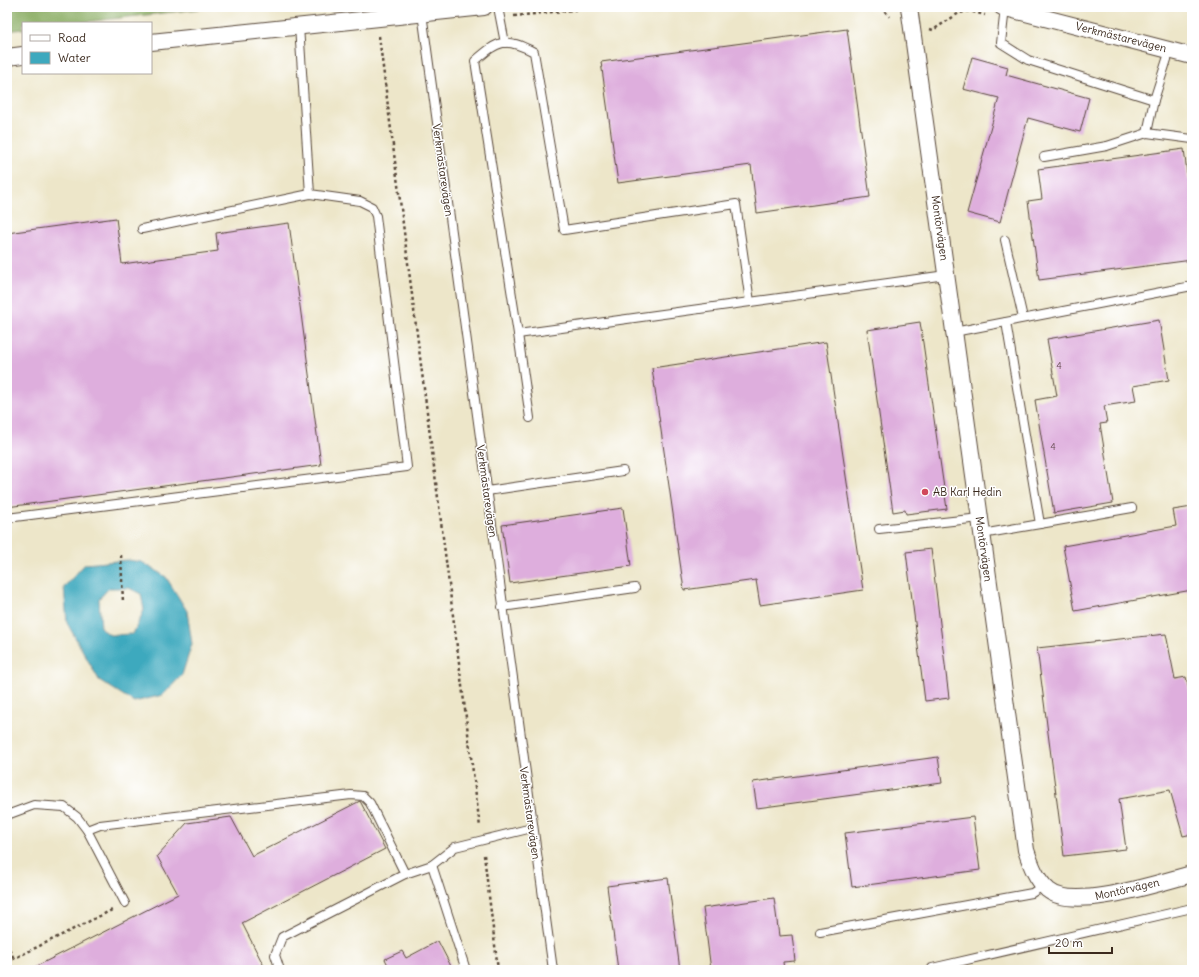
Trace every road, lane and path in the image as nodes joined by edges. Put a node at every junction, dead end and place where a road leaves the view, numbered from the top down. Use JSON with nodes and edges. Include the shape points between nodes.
{"nodes":[{"id":1,"x":484,"y":7,"type":"edge"},
{"id":2,"x":498,"y":7,"type":"edge"},
{"id":3,"x":881,"y":7,"type":"edge"},
{"id":4,"x":909,"y":7,"type":"edge"},
{"id":5,"x":1003,"y":12,"type":"edge"},
{"id":6,"x":1041,"y":12,"type":"edge"},
{"id":7,"x":422,"y":13,"type":"junction"},
{"id":8,"x":377,"y":17,"type":"junction"},
{"id":9,"x":299,"y":26,"type":"junction"},
{"id":10,"x":911,"y":27,"type":"junction"},
{"id":11,"x":152,"y":42,"type":"edge"},
{"id":12,"x":505,"y":43,"type":"junction"},
{"id":13,"x":1170,"y":50,"type":"junction"},
{"id":14,"x":22,"y":55,"type":"edge"},
{"id":15,"x":1192,"y":56,"type":"edge"},
{"id":16,"x":7,"y":57,"type":"edge"},
{"id":17,"x":1154,"y":100,"type":"junction"},
{"id":18,"x":1147,"y":133,"type":"junction"},
{"id":19,"x":1192,"y":139,"type":"edge"},
{"id":20,"x":1044,"y":156,"type":"dead end"},
{"id":21,"x":310,"y":194,"type":"junction"},
{"id":22,"x":142,"y":228,"type":"dead end"},
{"id":23,"x":1005,"y":240,"type":"dead end"},
{"id":24,"x":946,"y":275,"type":"junction"},
{"id":25,"x":1192,"y":286,"type":"edge"},
{"id":26,"x":750,"y":302,"type":"junction"},
{"id":27,"x":1023,"y":318,"type":"junction"},
{"id":28,"x":1006,"y":322,"type":"junction"},
{"id":29,"x":954,"y":332,"type":"junction"},
{"id":30,"x":518,"y":334,"type":"junction"},
{"id":31,"x":530,"y":418,"type":"dead end"},
{"id":32,"x":623,"y":471,"type":"dead end"},
{"id":33,"x":487,"y":491,"type":"junction"},
{"id":34,"x":1132,"y":508,"type":"dead end"},
{"id":35,"x":7,"y":518,"type":"edge"},
{"id":36,"x":980,"y":518,"type":"junction"},
{"id":37,"x":1040,"y":524,"type":"junction"},
{"id":38,"x":879,"y":529,"type":"dead end"},
{"id":39,"x":982,"y":534,"type":"junction"},
{"id":40,"x":122,"y":555,"type":"dead end"},
{"id":41,"x":635,"y":588,"type":"dead end"},
{"id":42,"x":123,"y":603,"type":"dead end"},
{"id":43,"x":502,"y":607,"type":"junction"},
{"id":44,"x":7,"y":815,"type":"edge"},
{"id":45,"x":532,"y":828,"type":"junction"},
{"id":46,"x":86,"y":830,"type":"junction"},
{"id":47,"x":482,"y":840,"type":"junction"},
{"id":48,"x":432,"y":865,"type":"junction"},
{"id":49,"x":405,"y":874,"type":"junction"},
{"id":50,"x":1192,"y":874,"type":"edge"},
{"id":51,"x":1044,"y":885,"type":"junction"},
{"id":52,"x":125,"y":903,"type":"joint"},
{"id":53,"x":1192,"y":908,"type":"edge"},
{"id":54,"x":820,"y":932,"type":"dead end"},
{"id":55,"x":7,"y":944,"type":"edge"},
{"id":56,"x":14,"y":959,"type":"junction"},
{"id":57,"x":7,"y":962,"type":"edge"},
{"id":58,"x":280,"y":970,"type":"edge"},
{"id":59,"x":466,"y":970,"type":"edge"},
{"id":60,"x":498,"y":970,"type":"edge"},
{"id":61,"x":553,"y":970,"type":"edge"},
{"id":62,"x":933,"y":970,"type":"edge"}],
"edges":[{"from":1,"to":7,"type":"street"},
{"from":2,"to":12,"type":"lane"},
{"from":3,"to":10,"type":"path","via":[[890,16],[894,25]]},
{"from":4,"to":10,"type":"street","name":"Montörvägen"},
{"from":5,"to":6,"type":"street","name":"Verkmästarevägen"},
{"from":5,"to":10,"type":"path","via":[[969,11],[951,17],[933,30]]},
{"from":5,"to":17,"type":"lane","via":[[1001,43],[1028,60]]},
{"from":6,"to":13,"type":"street","name":"Verkmästarevägen"},
{"from":7,"to":8,"type":"street"},
{"from":7,"to":33,"type":"lane","name":"Verkmästarevägen"},
{"from":8,"to":9,"type":"street"},
{"from":8,"to":47,"type":"path"},
{"from":9,"to":11,"type":"street"},
{"from":9,"to":21,"type":"lane"},
{"from":10,"to":24,"type":"street","name":"Montörvägen"},
{"from":12,"to":26,"type":"lane","via":[[515,42],[534,52],[564,230],[736,204]]},
{"from":12,"to":30,"type":"lane","via":[[494,45],[475,61]]},
{"from":13,"to":15,"type":"street","name":"Verkmästarevägen"},
{"from":13,"to":17,"type":"lane"},
{"from":14,"to":16,"type":"street"},
{"from":17,"to":18,"type":"lane"},
{"from":18,"to":19,"type":"lane"},
{"from":18,"to":20,"type":"lane","via":[[1107,146]]},
{"from":21,"to":22,"type":"lane"},
{"from":21,"to":35,"type":"lane","via":[[360,201],[372,207],[376,216],[407,467]]},
{"from":23,"to":27,"type":"lane"},
{"from":24,"to":26,"type":"lane"},
{"from":24,"to":29,"type":"street","name":"Montörvägen"},
{"from":25,"to":27,"type":"lane"},
{"from":26,"to":30,"type":"lane"},
{"from":27,"to":28,"type":"lane"},
{"from":28,"to":29,"type":"lane"},
{"from":28,"to":37,"type":"lane"},
{"from":29,"to":36,"type":"street","name":"Montörvägen"},
{"from":30,"to":31,"type":"lane"},
{"from":32,"to":33,"type":"lane"},
{"from":33,"to":43,"type":"lane","name":"Verkmästarevägen"},
{"from":34,"to":37,"type":"lane"},
{"from":36,"to":38,"type":"lane"},
{"from":36,"to":39,"type":"street","name":"Montörvägen"},
{"from":37,"to":39,"type":"lane"},
{"from":39,"to":51,"type":"street","name":"Montörvägen","via":[[1026,850],[1034,874]]},
{"from":40,"to":42,"type":"path"},
{"from":41,"to":43,"type":"lane"},
{"from":43,"to":45,"type":"lane","name":"Verkmästarevägen"},
{"from":44,"to":46,"type":"lane","via":[[34,805],[64,807],[77,817]]},
{"from":45,"to":47,"type":"lane"},
{"from":45,"to":61,"type":"lane","name":"Verkmästarevägen"},
{"from":46,"to":49,"type":"lane","via":[[100,825],[352,795],[363,796],[370,803]]},
{"from":46,"to":52,"type":"lane"},
{"from":47,"to":48,"type":"lane","via":[[455,847]]},
{"from":47,"to":60,"type":"path"},
{"from":48,"to":49,"type":"lane"},
{"from":48,"to":59,"type":"lane"},
{"from":49,"to":58,"type":"lane","via":[[282,937],[275,955]]},
{"from":50,"to":51,"type":"street","name":"Montörvägen","via":[[1096,898],[1068,898],[1049,891]]},
{"from":51,"to":54,"type":"lane","via":[[1032,893]]},
{"from":52,"to":56,"type":"path"},
{"from":53,"to":62,"type":"lane","via":[[932,968]]},
{"from":55,"to":56,"type":"path"},
{"from":56,"to":57,"type":"path"}]}
